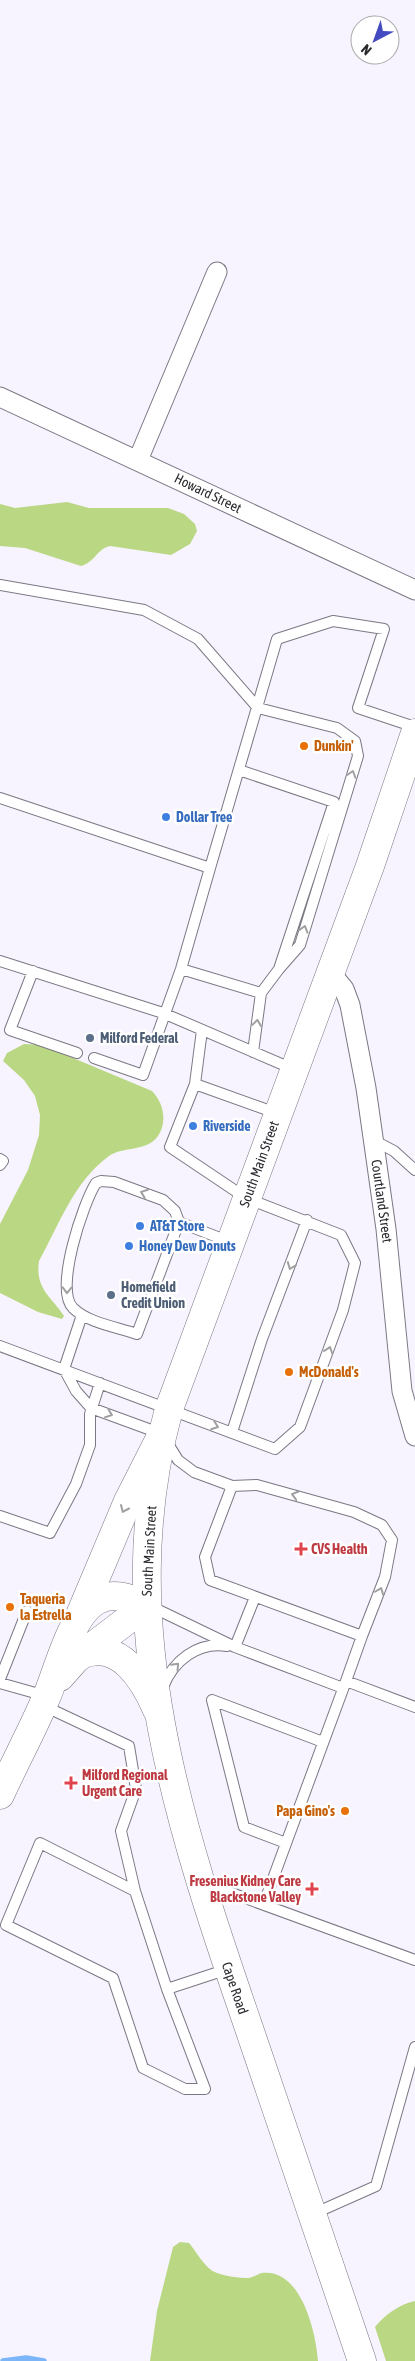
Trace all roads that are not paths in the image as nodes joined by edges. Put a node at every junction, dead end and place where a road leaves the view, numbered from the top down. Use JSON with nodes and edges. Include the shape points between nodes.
{"nodes":[{"id":1,"x":217,"y":272,"type":"dead end"},
{"id":2,"x":0,"y":397,"type":"edge"},
{"id":3,"x":138,"y":460,"type":"junction"},
{"id":4,"x":0,"y":585,"type":"edge"},
{"id":5,"x":415,"y":590,"type":"edge"},
{"id":6,"x":258,"y":708,"type":"junction"},
{"id":7,"x":415,"y":727,"type":"edge"},
{"id":8,"x":415,"y":733,"type":"edge"},
{"id":9,"x":239,"y":770,"type":"junction"},
{"id":10,"x":0,"y":798,"type":"edge"},
{"id":11,"x":210,"y":868,"type":"junction"},
{"id":12,"x":0,"y":961,"type":"edge"},
{"id":13,"x":181,"y":969,"type":"junction"},
{"id":14,"x":278,"y":969,"type":"junction"},
{"id":15,"x":33,"y":970,"type":"junction"},
{"id":16,"x":330,"y":972,"type":"junction"},
{"id":17,"x":261,"y":993,"type":"junction"},
{"id":18,"x":163,"y":1013,"type":"junction"},
{"id":19,"x":0,"y":1024,"type":"edge"},
{"id":20,"x":10,"y":1030,"type":"junction"},
{"id":21,"x":202,"y":1030,"type":"junction"},
{"id":22,"x":77,"y":1052,"type":"dead end"},
{"id":23,"x":253,"y":1052,"type":"junction"},
{"id":24,"x":94,"y":1058,"type":"dead end"},
{"id":25,"x":294,"y":1070,"type":"junction"},
{"id":26,"x":195,"y":1084,"type":"junction"},
{"id":27,"x":277,"y":1114,"type":"junction"},
{"id":28,"x":373,"y":1140,"type":"junction"},
{"id":29,"x":0,"y":1159,"type":"edge"},
{"id":30,"x":0,"y":1165,"type":"edge"},
{"id":31,"x":415,"y":1170,"type":"edge"},
{"id":32,"x":246,"y":1198,"type":"junction"},
{"id":33,"x":307,"y":1220,"type":"junction"},
{"id":34,"x":179,"y":1222,"type":"junction"},
{"id":35,"x":230,"y":1242,"type":"junction"},
{"id":36,"x":82,"y":1315,"type":"junction"},
{"id":37,"x":0,"y":1346,"type":"edge"},
{"id":38,"x":64,"y":1370,"type":"junction"},
{"id":39,"x":100,"y":1383,"type":"junction"},
{"id":40,"x":91,"y":1408,"type":"junction"},
{"id":41,"x":166,"y":1422,"type":"junction"},
{"id":42,"x":232,"y":1432,"type":"junction"},
{"id":43,"x":415,"y":1436,"type":"edge"},
{"id":44,"x":232,"y":1486,"type":"junction"},
{"id":45,"x":0,"y":1516,"type":"edge"},
{"id":46,"x":254,"y":1596,"type":"junction"},
{"id":47,"x":147,"y":1605,"type":"junction"},
{"id":48,"x":27,"y":1611,"type":"dead end"},
{"id":49,"x":75,"y":1625,"type":"junction"},
{"id":50,"x":362,"y":1636,"type":"junction"},
{"id":51,"x":234,"y":1647,"type":"junction"},
{"id":52,"x":81,"y":1655,"type":"junction"},
{"id":53,"x":0,"y":1679,"type":"edge"},
{"id":54,"x":0,"y":1683,"type":"edge"},
{"id":55,"x":344,"y":1684,"type":"junction"},
{"id":56,"x":45,"y":1701,"type":"junction"},
{"id":57,"x":415,"y":1707,"type":"edge"},
{"id":58,"x":157,"y":1710,"type":"junction"},
{"id":59,"x":323,"y":1742,"type":"junction"},
{"id":60,"x":0,"y":1795,"type":"edge"},
{"id":61,"x":286,"y":1843,"type":"junction"},
{"id":62,"x":201,"y":1882,"type":"junction"},
{"id":63,"x":135,"y":1891,"type":"junction"},
{"id":64,"x":264,"y":1903,"type":"junction"},
{"id":65,"x":415,"y":1960,"type":"edge"},
{"id":66,"x":229,"y":1969,"type":"junction"},
{"id":67,"x":167,"y":1989,"type":"junction"},
{"id":68,"x":415,"y":2046,"type":"edge"},
{"id":69,"x":312,"y":2215,"type":"junction"},
{"id":70,"x":362,"y":2361,"type":"edge"}],
"edges":[{"from":1,"to":3,"type":"street"},
{"from":2,"to":3,"type":"street","name":"Howard Street"},
{"from":3,"to":5,"type":"street","name":"Howard Street"},
{"from":4,"to":6,"type":"lane","via":[[144,610],[198,639]]},
{"from":6,"to":7,"type":"lane","via":[[277,639],[334,621],[384,629],[358,708]]},
{"from":6,"to":9,"type":"lane"},
{"from":14,"to":6,"type":"lane","one_way":true,"via":[[300,945],[358,756],[355,741],[338,728]]},
{"from":8,"to":16,"type":"main road","name":"South Main Street"},
{"from":9,"to":11,"type":"lane"},
{"from":9,"to":14,"type":"lane","via":[[334,802]]},
{"from":10,"to":11,"type":"lane"},
{"from":11,"to":13,"type":"lane"},
{"from":12,"to":15,"type":"lane"},
{"from":13,"to":17,"type":"lane"},
{"from":13,"to":18,"type":"lane"},
{"from":14,"to":17,"type":"lane"},
{"from":15,"to":18,"type":"lane"},
{"from":15,"to":20,"type":"lane"},
{"from":16,"to":25,"type":"main road","name":"South Main Street"},
{"from":16,"to":28,"type":"street","name":"Courtland Street","via":[[344,990],[350,1005],[368,1095]]},
{"from":23,"to":17,"type":"lane","one_way":true},
{"from":18,"to":21,"type":"lane"},
{"from":18,"to":24,"type":"lane","via":[[143,1075]]},
{"from":19,"to":20,"type":"lane"},
{"from":20,"to":22,"type":"lane"},
{"from":21,"to":23,"type":"lane"},
{"from":21,"to":26,"type":"lane"},
{"from":23,"to":25,"type":"lane"},
{"from":25,"to":27,"type":"main road","name":"South Main Street"},
{"from":26,"to":27,"type":"lane"},
{"from":26,"to":32,"type":"lane","via":[[170,1147]]},
{"from":27,"to":32,"type":"main road","name":"South Main Street"},
{"from":28,"to":31,"type":"lane","via":[[394,1151]]},
{"from":28,"to":43,"type":"street","name":"Courtland Street","via":[[386,1229],[402,1391]]},
{"from":29,"to":30,"type":"lane","via":[[3,1161]]},
{"from":32,"to":33,"type":"lane"},
{"from":32,"to":35,"type":"main road","name":"South Main Street"},
{"from":33,"to":42,"type":"lane","one_way":true,"via":[[262,1339]]},
{"from":42,"to":33,"type":"lane","one_way":true,"via":[[275,1449],[300,1427],[323,1368],[355,1263],[341,1235]]},
{"from":34,"to":35,"type":"lane"},
{"from":34,"to":36,"type":"lane","via":[[137,1334]]},
{"from":34,"to":36,"type":"lane","one_way":true,"via":[[175,1211],[163,1200],[107,1180],[96,1183],[73,1240],[66,1288],[71,1307]]},
{"from":35,"to":41,"type":"main road","name":"South Main Street"},
{"from":36,"to":38,"type":"lane"},
{"from":37,"to":38,"type":"lane"},
{"from":38,"to":39,"type":"lane"},
{"from":38,"to":40,"type":"lane","via":[[80,1398]]},
{"from":39,"to":40,"type":"lane"},
{"from":39,"to":41,"type":"lane"},
{"from":40,"to":41,"type":"lane","one_way":true},
{"from":40,"to":45,"type":"lane","via":[[90,1445],[76,1484],[50,1534]]},
{"from":41,"to":42,"type":"lane","one_way":true},
{"from":41,"to":44,"type":"lane","via":[[171,1452],[186,1467]]},
{"from":41,"to":47,"type":"main road","name":"South Main Street","via":[[152,1497]]},
{"from":41,"to":49,"type":"main road","one_way":true},
{"from":44,"to":46,"type":"lane","via":[[205,1557],[210,1580]]},
{"from":50,"to":44,"type":"lane","one_way":true,"via":[[385,1577],[392,1540],[382,1525],[354,1512],[257,1484]]},
{"from":46,"to":50,"type":"lane"},
{"from":46,"to":51,"type":"lane"},
{"from":47,"to":49,"type":"main road","name":"South Main Street","via":[[122,1596],[107,1596],[90,1605]]},
{"from":47,"to":51,"type":"lane"},
{"from":47,"to":52,"type":"main road","name":"South Main Street"},
{"from":47,"to":58,"type":"main road","name":"Cape Road"},
{"from":48,"to":53,"type":"lane"},
{"from":49,"to":56,"type":"main road","name":"South Main Street"},
{"from":50,"to":55,"type":"lane"},
{"from":51,"to":55,"type":"lane"},
{"from":58,"to":51,"type":"lane","one_way":true,"via":[[168,1676],[187,1656],[207,1646]]},
{"from":52,"to":56,"type":"main road","name":"South Main Street","via":[[61,1675]]},
{"from":52,"to":58,"type":"main road","via":[[93,1650],[104,1651],[122,1659],[144,1683]]},
{"from":54,"to":56,"type":"lane"},
{"from":55,"to":57,"type":"lane"},
{"from":55,"to":59,"type":"lane"},
{"from":56,"to":60,"type":"main road","name":"South Main Street"},
{"from":56,"to":63,"type":"lane","via":[[129,1746],[136,1789],[121,1831]]},
{"from":58,"to":62,"type":"main road","name":"Cape Road","via":[[166,1757]]},
{"from":59,"to":61,"type":"lane"},
{"from":59,"to":61,"type":"lane","via":[[212,1700],[244,1827]]},
{"from":61,"to":64,"type":"lane"},
{"from":62,"to":64,"type":"lane"},
{"from":62,"to":66,"type":"main road","name":"Cape Road"},
{"from":63,"to":67,"type":"lane"},
{"from":63,"to":67,"type":"lane","via":[[40,1843],[6,1925],[112,1978],[143,2068],[185,2089],[205,2089]]},
{"from":64,"to":65,"type":"lane"},
{"from":66,"to":67,"type":"lane"},
{"from":66,"to":69,"type":"main road","name":"Cape Road"},
{"from":68,"to":69,"type":"lane","via":[[376,2186]]},
{"from":69,"to":70,"type":"main road","name":"Cape Road"}]}
